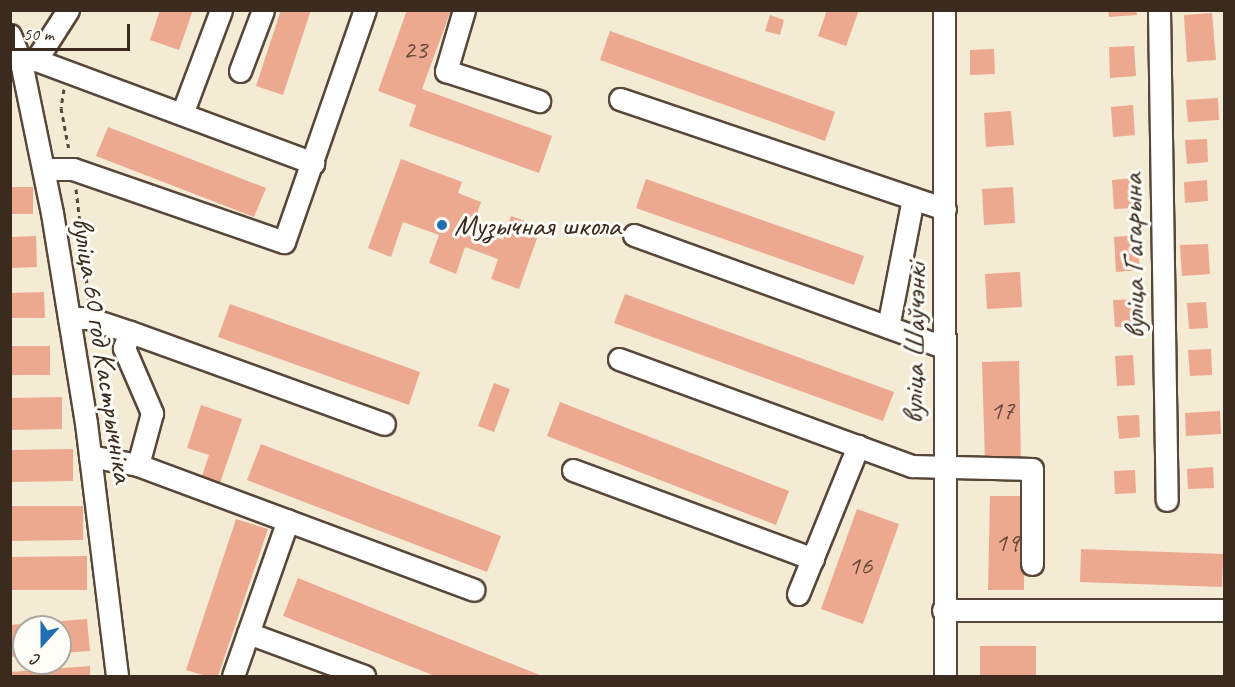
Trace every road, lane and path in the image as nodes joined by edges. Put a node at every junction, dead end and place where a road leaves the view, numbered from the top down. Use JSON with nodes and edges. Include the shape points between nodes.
{"nodes":[{"id":1,"x":68,"y":10,"type":"edge"},
{"id":2,"x":221,"y":10,"type":"edge"},
{"id":3,"x":263,"y":10,"type":"edge"},
{"id":4,"x":365,"y":10,"type":"edge"},
{"id":5,"x":464,"y":10,"type":"edge"},
{"id":6,"x":944,"y":10,"type":"edge"},
{"id":7,"x":1159,"y":10,"type":"edge"},
{"id":8,"x":10,"y":36,"type":"edge"},
{"id":9,"x":29,"y":61,"type":"junction"},
{"id":10,"x":240,"y":71,"type":"dead end"},
{"id":11,"x":620,"y":99,"type":"dead end"},
{"id":12,"x":539,"y":101,"type":"dead end"},
{"id":13,"x":182,"y":114,"type":"junction"},
{"id":14,"x":313,"y":163,"type":"junction"},
{"id":15,"x":44,"y":169,"type":"junction"},
{"id":16,"x":913,"y":198,"type":"junction"},
{"id":17,"x":945,"y":209,"type":"junction"},
{"id":18,"x":634,"y":235,"type":"dead end"},
{"id":19,"x":69,"y":318,"type":"junction"},
{"id":20,"x":888,"y":327,"type":"junction"},
{"id":21,"x":130,"y":332,"type":"junction"},
{"id":22,"x":944,"y":347,"type":"junction"},
{"id":23,"x":620,"y":359,"type":"dead end"},
{"id":24,"x":384,"y":424,"type":"dead end"},
{"id":25,"x":858,"y":446,"type":"junction"},
{"id":26,"x":90,"y":456,"type":"junction"},
{"id":27,"x":138,"y":465,"type":"junction"},
{"id":28,"x":943,"y":466,"type":"junction"},
{"id":29,"x":573,"y":471,"type":"dead end"},
{"id":30,"x":1167,"y":500,"type":"dead end"},
{"id":31,"x":288,"y":520,"type":"junction"},
{"id":32,"x":813,"y":559,"type":"junction"},
{"id":33,"x":1032,"y":564,"type":"dead end"},
{"id":34,"x":474,"y":590,"type":"dead end"},
{"id":35,"x":798,"y":594,"type":"dead end"},
{"id":36,"x":943,"y":610,"type":"junction"},
{"id":37,"x":1224,"y":610,"type":"edge"},
{"id":38,"x":248,"y":633,"type":"junction"},
{"id":39,"x":117,"y":676,"type":"edge"},
{"id":40,"x":233,"y":676,"type":"edge"},
{"id":41,"x":363,"y":676,"type":"edge"},
{"id":42,"x":945,"y":676,"type":"edge"}],
"edges":[{"from":1,"to":9,"type":"street"},
{"from":2,"to":13,"type":"street"},
{"from":3,"to":10,"type":"street"},
{"from":4,"to":14,"type":"street"},
{"from":5,"to":12,"type":"street","via":[[446,70]]},
{"from":6,"to":17,"type":"street","name":"вуліца Шаўчэнкі"},
{"from":7,"to":30,"type":"street","name":"вуліца Гагарына"},
{"from":8,"to":9,"type":"street","name":"вуліца 60 год Кастрычніка"},
{"from":9,"to":13,"type":"street"},
{"from":9,"to":15,"type":"street","name":"вуліца 60 год Кастрычніка"},
{"from":11,"to":16,"type":"street"},
{"from":13,"to":14,"type":"street"},
{"from":14,"to":15,"type":"street","via":[[284,242],[73,170]]},
{"from":15,"to":19,"type":"street","name":"вуліца 60 год Кастрычніка"},
{"from":16,"to":17,"type":"street"},
{"from":16,"to":20,"type":"street"},
{"from":17,"to":22,"type":"street","name":"вуліца Шаўчэнкі"},
{"from":18,"to":20,"type":"street"},
{"from":19,"to":21,"type":"street","via":[[88,318]]},
{"from":19,"to":26,"type":"street","name":"вуліца 60 год Кастрычніка"},
{"from":20,"to":22,"type":"street"},
{"from":21,"to":24,"type":"street"},
{"from":21,"to":27,"type":"street","via":[[124,348],[152,413]]},
{"from":22,"to":28,"type":"street","name":"вуліца Шаўчэнкі"},
{"from":23,"to":25,"type":"street"},
{"from":25,"to":28,"type":"street","via":[[912,466]]},
{"from":25,"to":32,"type":"street"},
{"from":26,"to":27,"type":"street"},
{"from":26,"to":39,"type":"street","name":"вуліца 60 год Кастрычніка"},
{"from":27,"to":31,"type":"street"},
{"from":28,"to":33,"type":"street","via":[[1032,469]]},
{"from":28,"to":36,"type":"street","name":"вуліца Шаўчэнкі"},
{"from":29,"to":32,"type":"street"},
{"from":31,"to":34,"type":"street"},
{"from":31,"to":38,"type":"street"},
{"from":32,"to":35,"type":"street"},
{"from":36,"to":37,"type":"street"},
{"from":36,"to":42,"type":"street","name":"вуліца Шаўчэнкі"},
{"from":38,"to":40,"type":"street"},
{"from":38,"to":41,"type":"street"}]}
